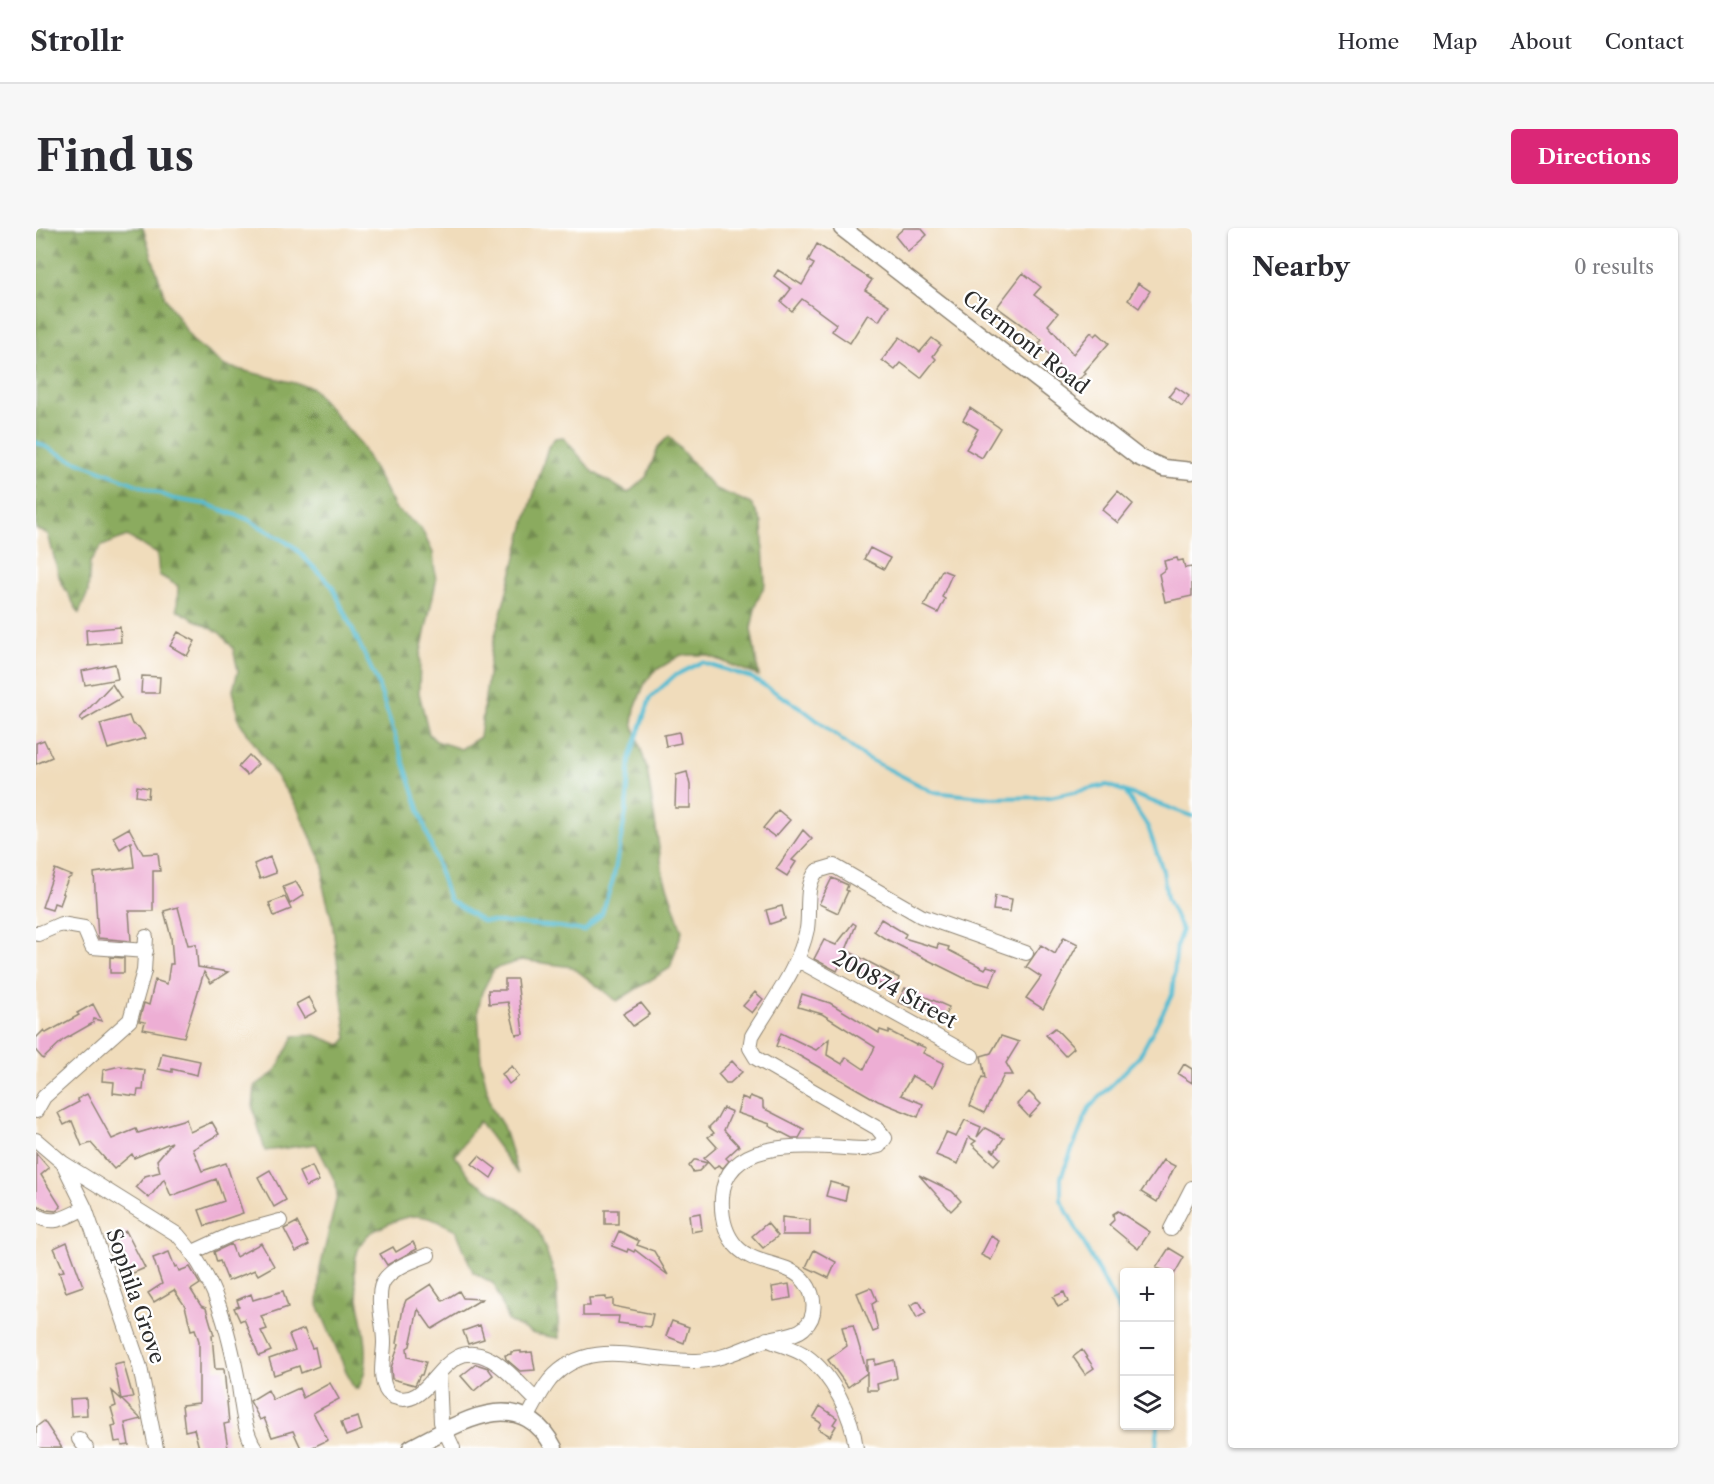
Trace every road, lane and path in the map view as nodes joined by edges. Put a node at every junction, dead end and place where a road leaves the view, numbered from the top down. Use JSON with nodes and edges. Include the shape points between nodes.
{"nodes":[{"id":1,"x":842,"y":228,"type":"edge"},
{"id":2,"x":1192,"y":471,"type":"edge"},
{"id":3,"x":36,"y":933,"type":"edge"},
{"id":4,"x":1026,"y":953,"type":"dead end"},
{"id":5,"x":798,"y":960,"type":"junction"},
{"id":6,"x":972,"y":1056,"type":"dead end"},
{"id":7,"x":36,"y":1111,"type":"edge"},
{"id":8,"x":36,"y":1140,"type":"edge"},
{"id":9,"x":63,"y":1163,"type":"junction"},
{"id":10,"x":1192,"y":1188,"type":"edge"},
{"id":11,"x":85,"y":1208,"type":"junction"},
{"id":12,"x":36,"y":1215,"type":"edge"},
{"id":13,"x":280,"y":1221,"type":"dead end"},
{"id":14,"x":1171,"y":1229,"type":"dead end"},
{"id":15,"x":194,"y":1252,"type":"junction"},
{"id":16,"x":428,"y":1255,"type":"dead end"},
{"id":17,"x":767,"y":1340,"type":"junction"},
{"id":18,"x":440,"y":1375,"type":"junction"},
{"id":19,"x":537,"y":1401,"type":"junction"},
{"id":20,"x":526,"y":1419,"type":"junction"},
{"id":21,"x":445,"y":1431,"type":"junction"},
{"id":22,"x":156,"y":1448,"type":"edge"},
{"id":23,"x":255,"y":1448,"type":"edge"},
{"id":24,"x":411,"y":1448,"type":"edge"},
{"id":25,"x":453,"y":1448,"type":"edge"},
{"id":26,"x":554,"y":1448,"type":"edge"},
{"id":27,"x":856,"y":1448,"type":"edge"}],
"edges":[{"from":1,"to":2,"type":"street","name":"Clermont Road","via":[[1138,457],[1164,468]]},
{"from":3,"to":7,"type":"street","via":[[68,923],[84,928],[92,947],[146,944],[144,971],[130,1020],[44,1097]]},
{"from":4,"to":5,"type":"street","via":[[921,916],[834,866],[820,868],[813,875],[806,933]]},
{"from":5,"to":6,"type":"street","name":"200874 Street"},
{"from":5,"to":17,"type":"street","via":[[752,1036],[752,1053],[884,1134],[883,1143],[874,1148],[759,1151],[736,1165],[725,1181],[723,1219],[731,1239],[750,1258],[800,1277],[812,1297],[811,1320],[803,1329]]},
{"from":8,"to":9,"type":"street"},
{"from":9,"to":11,"type":"street","name":"Sophila Grove"},
{"from":9,"to":15,"type":"street","via":[[178,1235]]},
{"from":10,"to":14,"type":"street"},
{"from":11,"to":12,"type":"street","via":[[58,1221]]},
{"from":11,"to":22,"type":"street","name":"Sophila Grove","via":[[140,1367]]},
{"from":13,"to":15,"type":"street","via":[[232,1234]]},
{"from":15,"to":23,"type":"street","via":[[212,1287],[232,1346],[244,1416]]},
{"from":16,"to":18,"type":"street","via":[[393,1272],[381,1288],[384,1381],[390,1395],[397,1398],[415,1394]]},
{"from":17,"to":19,"type":"street","via":[[699,1361],[619,1353],[586,1356],[563,1368]]},
{"from":17,"to":27,"type":"street","via":[[812,1362],[844,1406]]},
{"from":18,"to":19,"type":"street","via":[[457,1355],[486,1357],[507,1371]]},
{"from":18,"to":21,"type":"street","via":[[440,1411]]},
{"from":19,"to":20,"type":"street"},
{"from":20,"to":21,"type":"street","via":[[513,1413],[488,1413]]},
{"from":20,"to":26,"type":"street","via":[[540,1427]]},
{"from":21,"to":24,"type":"street"},
{"from":21,"to":25,"type":"street"}]}
